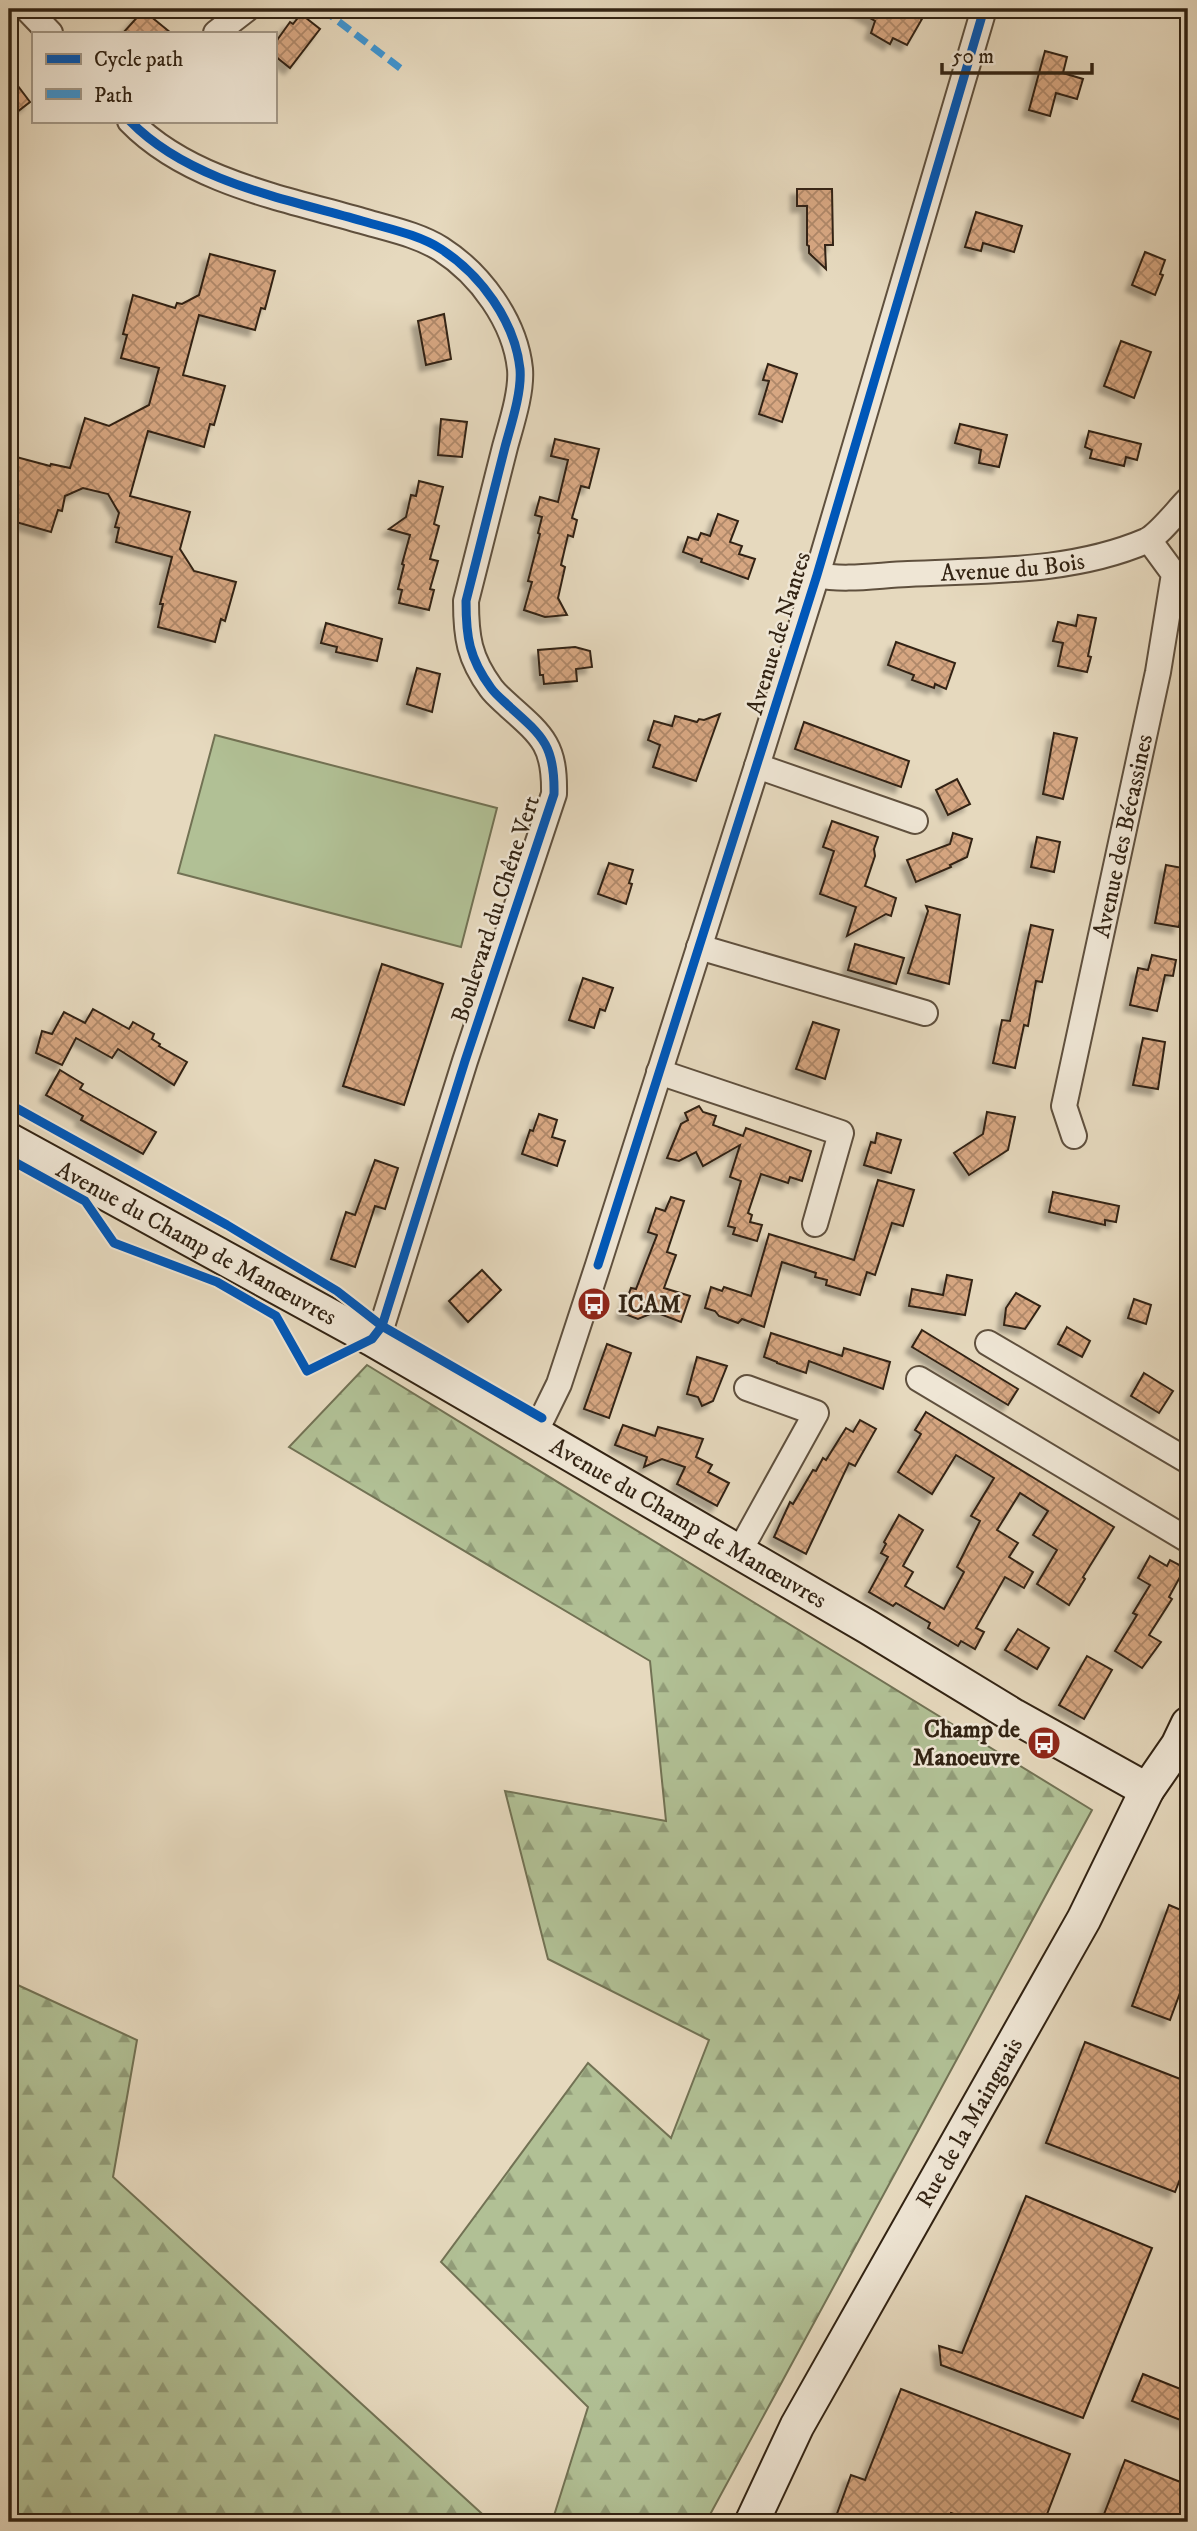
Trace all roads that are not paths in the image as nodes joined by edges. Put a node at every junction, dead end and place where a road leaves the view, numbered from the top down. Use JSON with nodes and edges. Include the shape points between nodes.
{"nodes":[{"id":1,"x":27,"y":9,"type":"edge"},
{"id":2,"x":247,"y":9,"type":"edge"},
{"id":3,"x":984,"y":9,"type":"edge"},
{"id":4,"x":49,"y":32,"type":"edge"},
{"id":5,"x":217,"y":32,"type":"edge"},
{"id":6,"x":137,"y":123,"type":"edge"},
{"id":7,"x":1188,"y":500,"type":"edge"},
{"id":8,"x":1149,"y":540,"type":"junction"},
{"id":9,"x":817,"y":575,"type":"junction"},
{"id":10,"x":757,"y":766,"type":"junction"},
{"id":11,"x":915,"y":821,"type":"dead end"},
{"id":12,"x":699,"y":947,"type":"junction"},
{"id":13,"x":925,"y":1013,"type":"dead end"},
{"id":14,"x":659,"y":1072,"type":"junction"},
{"id":15,"x":1074,"y":1136,"type":"dead end"},
{"id":16,"x":9,"y":1140,"type":"edge"},
{"id":17,"x":815,"y":1224,"type":"dead end"},
{"id":18,"x":372,"y":1339,"type":"junction"},
{"id":19,"x":988,"y":1343,"type":"dead end"},
{"id":20,"x":919,"y":1379,"type":"dead end"},
{"id":21,"x":747,"y":1388,"type":"dead end"},
{"id":22,"x":535,"y":1433,"type":"junction"},
{"id":23,"x":1188,"y":1461,"type":"edge"},
{"id":24,"x":1188,"y":1540,"type":"edge"},
{"id":25,"x":739,"y":1552,"type":"junction"},
{"id":26,"x":1188,"y":1724,"type":"edge"},
{"id":27,"x":1147,"y":1790,"type":"junction"},
{"id":28,"x":752,"y":2522,"type":"edge"}],
"edges":[{"from":1,"to":4,"type":"street"},
{"from":2,"to":5,"type":"street"},
{"from":3,"to":9,"type":"street","name":"Avenue de Nantes"},
{"from":6,"to":18,"type":"street","name":"Boulevard du Chêne Vert","via":[[186,163],[229,181],[439,247],[494,299],[520,370],[516,405],[466,601],[466,634],[492,690],[548,746],[555,770],[554,794],[382,1326]]},
{"from":7,"to":8,"type":"street","name":"Avenue du Bois"},
{"from":8,"to":9,"type":"street","name":"Avenue du Bois","via":[[1039,568]]},
{"from":8,"to":15,"type":"street","name":"Avenue des Bécassines","via":[[1174,574],[1158,672],[1064,1106]]},
{"from":9,"to":10,"type":"street","name":"Avenue de Nantes"},
{"from":10,"to":11,"type":"street"},
{"from":10,"to":12,"type":"street","name":"Avenue de Nantes"},
{"from":12,"to":13,"type":"street"},
{"from":12,"to":14,"type":"street","name":"Avenue de Nantes"},
{"from":14,"to":17,"type":"street","via":[[841,1133]]},
{"from":14,"to":22,"type":"street","name":"Avenue de Nantes","via":[[559,1384]]},
{"from":16,"to":18,"type":"street","name":"Avenue du Champ de Manœuvres"},
{"from":18,"to":22,"type":"street","name":"Avenue du Champ de Manœuvres"},
{"from":19,"to":23,"type":"street"},
{"from":20,"to":24,"type":"street"},
{"from":21,"to":25,"type":"street","via":[[816,1413]]},
{"from":22,"to":25,"type":"street","name":"Avenue du Champ de Manœuvres"},
{"from":25,"to":27,"type":"street","name":"Avenue du Champ de Manœuvres"},
{"from":26,"to":27,"type":"street","name":"Rue de la Mainguais"},
{"from":27,"to":28,"type":"street","name":"Rue de la Mainguais","via":[[1084,1919],[797,2426]]}]}
